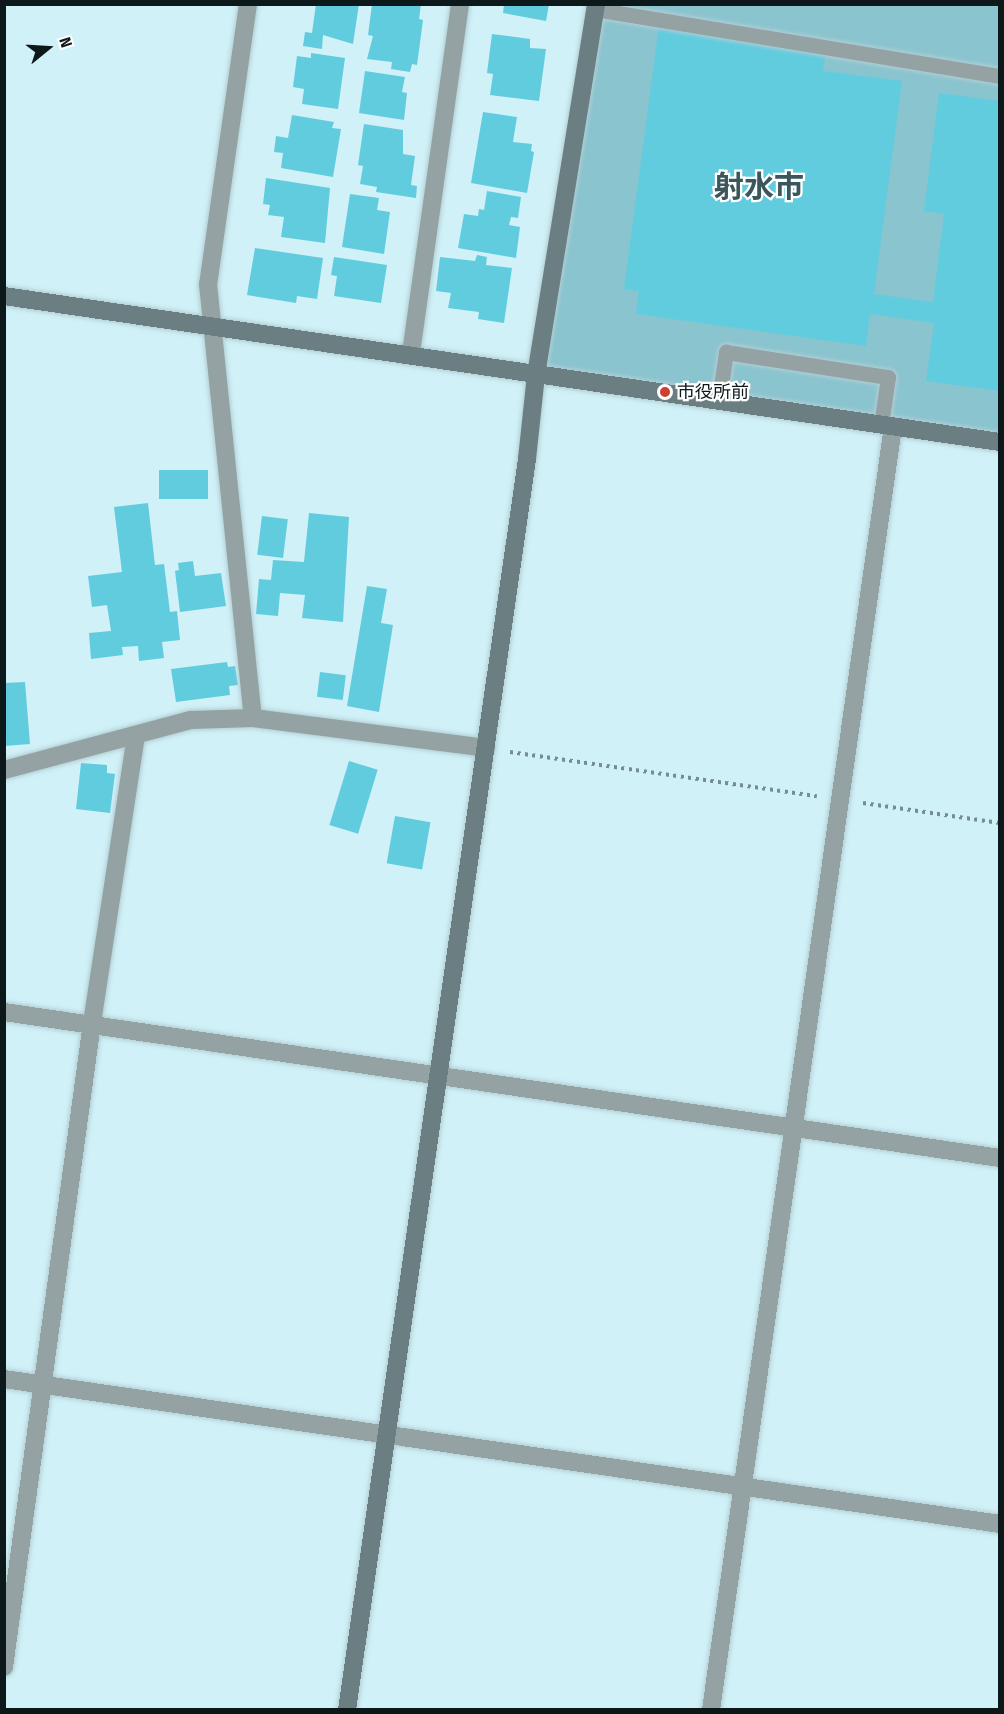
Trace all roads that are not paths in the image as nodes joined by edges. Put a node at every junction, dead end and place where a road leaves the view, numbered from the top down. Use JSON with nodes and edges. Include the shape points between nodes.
{"nodes":[{"id":1,"x":248,"y":4,"type":"edge"},
{"id":2,"x":460,"y":4,"type":"edge"},
{"id":3,"x":596,"y":7,"type":"edge"},
{"id":4,"x":999,"y":76,"type":"edge"},
{"id":5,"x":4,"y":296,"type":"edge"},
{"id":6,"x":210,"y":325,"type":"junction"},
{"id":7,"x":411,"y":353,"type":"junction"},
{"id":8,"x":536,"y":375,"type":"junction"},
{"id":9,"x":719,"y":400,"type":"junction"},
{"id":10,"x":887,"y":426,"type":"junction"},
{"id":11,"x":999,"y":442,"type":"edge"},
{"id":12,"x":253,"y":718,"type":"junction"},
{"id":13,"x":136,"y":735,"type":"junction"},
{"id":14,"x":486,"y":748,"type":"junction"},
{"id":15,"x":4,"y":770,"type":"edge"},
{"id":16,"x":4,"y":1012,"type":"edge"},
{"id":17,"x":92,"y":1023,"type":"junction"},
{"id":18,"x":438,"y":1078,"type":"junction"},
{"id":19,"x":794,"y":1128,"type":"junction"},
{"id":20,"x":999,"y":1158,"type":"edge"},
{"id":21,"x":4,"y":1379,"type":"edge"},
{"id":22,"x":46,"y":1385,"type":"junction"},
{"id":23,"x":386,"y":1437,"type":"junction"},
{"id":24,"x":743,"y":1487,"type":"junction"},
{"id":25,"x":999,"y":1524,"type":"edge"},
{"id":26,"x":4,"y":1667,"type":"edge"},
{"id":27,"x":347,"y":1710,"type":"edge"},
{"id":28,"x":711,"y":1710,"type":"edge"}],
"edges":[{"from":1,"to":6,"type":"street","via":[[208,284]]},
{"from":2,"to":7,"type":"street"},
{"from":3,"to":4,"type":"lane"},
{"from":3,"to":8,"type":"street"},
{"from":5,"to":6,"type":"street"},
{"from":6,"to":7,"type":"street"},
{"from":6,"to":12,"type":"street"},
{"from":7,"to":8,"type":"street"},
{"from":8,"to":9,"type":"street"},
{"from":8,"to":14,"type":"street"},
{"from":9,"to":10,"type":"street"},
{"from":9,"to":10,"type":"lane","via":[[726,352],[888,377]]},
{"from":10,"to":11,"type":"street"},
{"from":10,"to":19,"type":"street"},
{"from":12,"to":13,"type":"street","via":[[191,720]]},
{"from":12,"to":14,"type":"street"},
{"from":13,"to":15,"type":"street"},
{"from":13,"to":17,"type":"street"},
{"from":14,"to":18,"type":"street"},
{"from":16,"to":17,"type":"street"},
{"from":17,"to":18,"type":"street"},
{"from":17,"to":22,"type":"street"},
{"from":18,"to":19,"type":"street"},
{"from":18,"to":23,"type":"street"},
{"from":19,"to":20,"type":"street"},
{"from":19,"to":24,"type":"street"},
{"from":21,"to":22,"type":"street"},
{"from":22,"to":23,"type":"street"},
{"from":22,"to":26,"type":"street"},
{"from":23,"to":24,"type":"street"},
{"from":23,"to":27,"type":"street"},
{"from":24,"to":25,"type":"street"},
{"from":24,"to":28,"type":"street"}]}
